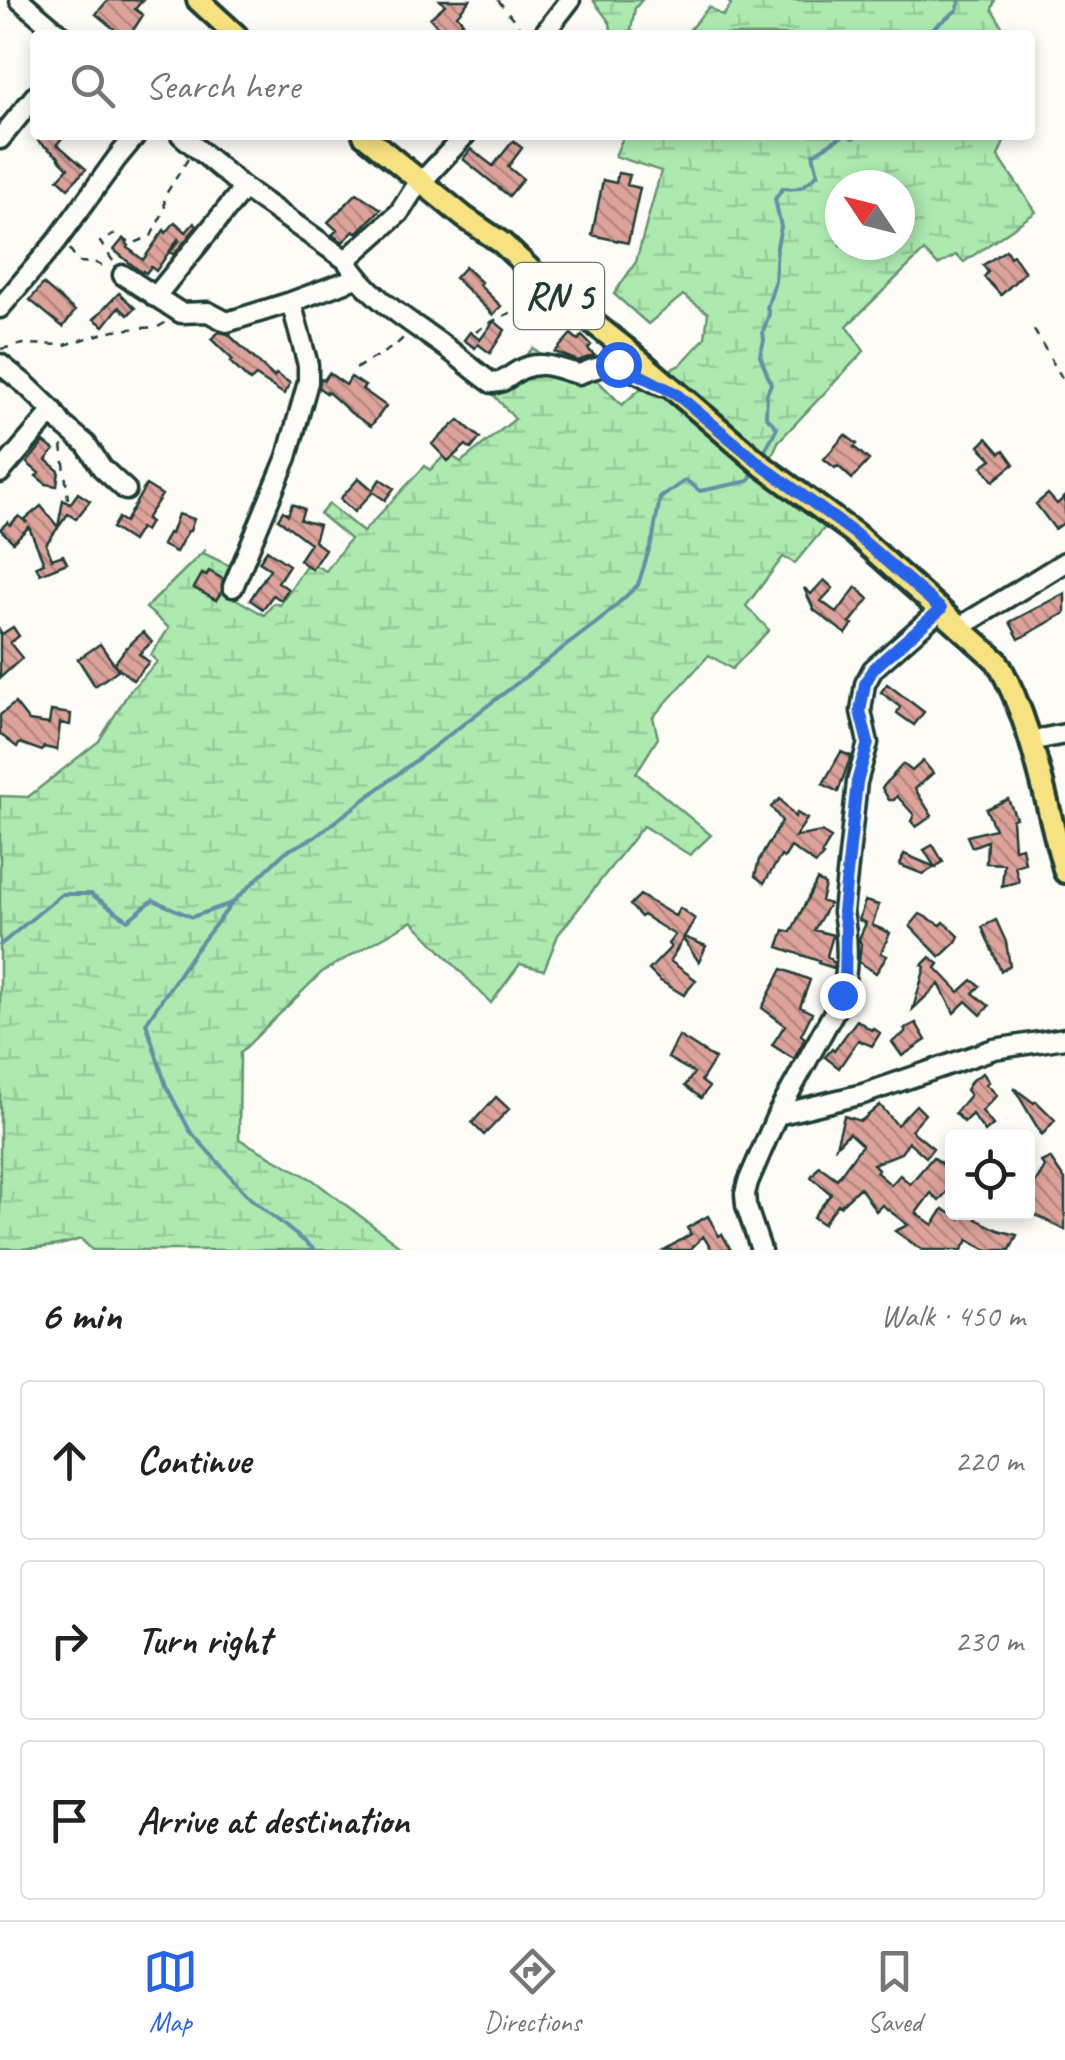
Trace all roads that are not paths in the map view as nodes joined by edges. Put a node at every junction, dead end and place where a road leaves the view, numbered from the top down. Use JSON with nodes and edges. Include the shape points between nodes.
{"nodes":[{"id":1,"x":198,"y":0,"type":"edge"},
{"id":2,"x":570,"y":0,"type":"edge"},
{"id":3,"x":29,"y":3,"type":"edge"},
{"id":4,"x":56,"y":30,"type":"edge"},
{"id":5,"x":231,"y":30,"type":"edge"},
{"id":6,"x":547,"y":30,"type":"edge"},
{"id":7,"x":30,"y":102,"type":"edge"},
{"id":8,"x":0,"y":139,"type":"edge"},
{"id":9,"x":132,"y":140,"type":"edge"},
{"id":10,"x":370,"y":140,"type":"edge"},
{"id":11,"x":461,"y":140,"type":"edge"},
{"id":12,"x":188,"y":142,"type":"edge"},
{"id":13,"x":422,"y":183,"type":"junction"},
{"id":14,"x":244,"y":188,"type":"junction"},
{"id":15,"x":346,"y":260,"type":"junction"},
{"id":16,"x":122,"y":275,"type":"road end"},
{"id":17,"x":356,"y":278,"type":"junction"},
{"id":18,"x":155,"y":297,"type":"junction"},
{"id":19,"x":290,"y":302,"type":"junction"},
{"id":20,"x":0,"y":308,"type":"edge"},
{"id":21,"x":0,"y":364,"type":"edge"},
{"id":22,"x":675,"y":393,"type":"junction"},
{"id":23,"x":55,"y":415,"type":"junction"},
{"id":24,"x":0,"y":473,"type":"edge"},
{"id":25,"x":126,"y":490,"type":"dead end"},
{"id":26,"x":1065,"y":562,"type":"edge"},
{"id":27,"x":234,"y":587,"type":"dead end"},
{"id":28,"x":941,"y":609,"type":"junction"},
{"id":29,"x":960,"y":627,"type":"junction"},
{"id":30,"x":1065,"y":734,"type":"edge"},
{"id":31,"x":1030,"y":741,"type":"junction"},
{"id":32,"x":1065,"y":872,"type":"edge"},
{"id":33,"x":1065,"y":1038,"type":"edge"},
{"id":34,"x":777,"y":1116,"type":"junction"},
{"id":35,"x":760,"y":1250,"type":"edge"}],
"edges":[{"from":1,"to":5,"type":"main road"},
{"from":2,"to":6,"type":"street"},
{"from":3,"to":4,"type":"street"},
{"from":7,"to":8,"type":"street"},
{"from":9,"to":20,"type":"street"},
{"from":10,"to":13,"type":"main road","number":"RN 5"},
{"from":11,"to":13,"type":"street"},
{"from":12,"to":14,"type":"street"},
{"from":13,"to":15,"type":"street"},
{"from":13,"to":22,"type":"main road","number":"RN 5"},
{"from":14,"to":15,"type":"street"},
{"from":14,"to":18,"type":"street"},
{"from":15,"to":17,"type":"street"},
{"from":16,"to":18,"type":"street"},
{"from":17,"to":19,"type":"street"},
{"from":17,"to":22,"type":"street","via":[[492,383],[526,367],[546,364],[579,374],[618,364]]},
{"from":18,"to":19,"type":"street","via":[[181,314],[208,312],[226,322]]},
{"from":19,"to":27,"type":"street","via":[[308,382],[288,457]]},
{"from":21,"to":23,"type":"street"},
{"from":22,"to":28,"type":"main road","number":"RN 5"},
{"from":23,"to":24,"type":"street"},
{"from":23,"to":25,"type":"street"},
{"from":26,"to":29,"type":"street"},
{"from":28,"to":29,"type":"main road","number":"RN 5"},
{"from":28,"to":34,"type":"street","via":[[873,669],[865,684],[860,711],[868,743],[857,782],[843,912],[845,988]]},
{"from":29,"to":31,"type":"main road","number":"RN 5","via":[[997,662]]},
{"from":30,"to":31,"type":"street"},
{"from":31,"to":32,"type":"main road","number":"RN 5"},
{"from":33,"to":34,"type":"street","via":[[994,1050]]},
{"from":34,"to":35,"type":"street","via":[[745,1194]]}]}
